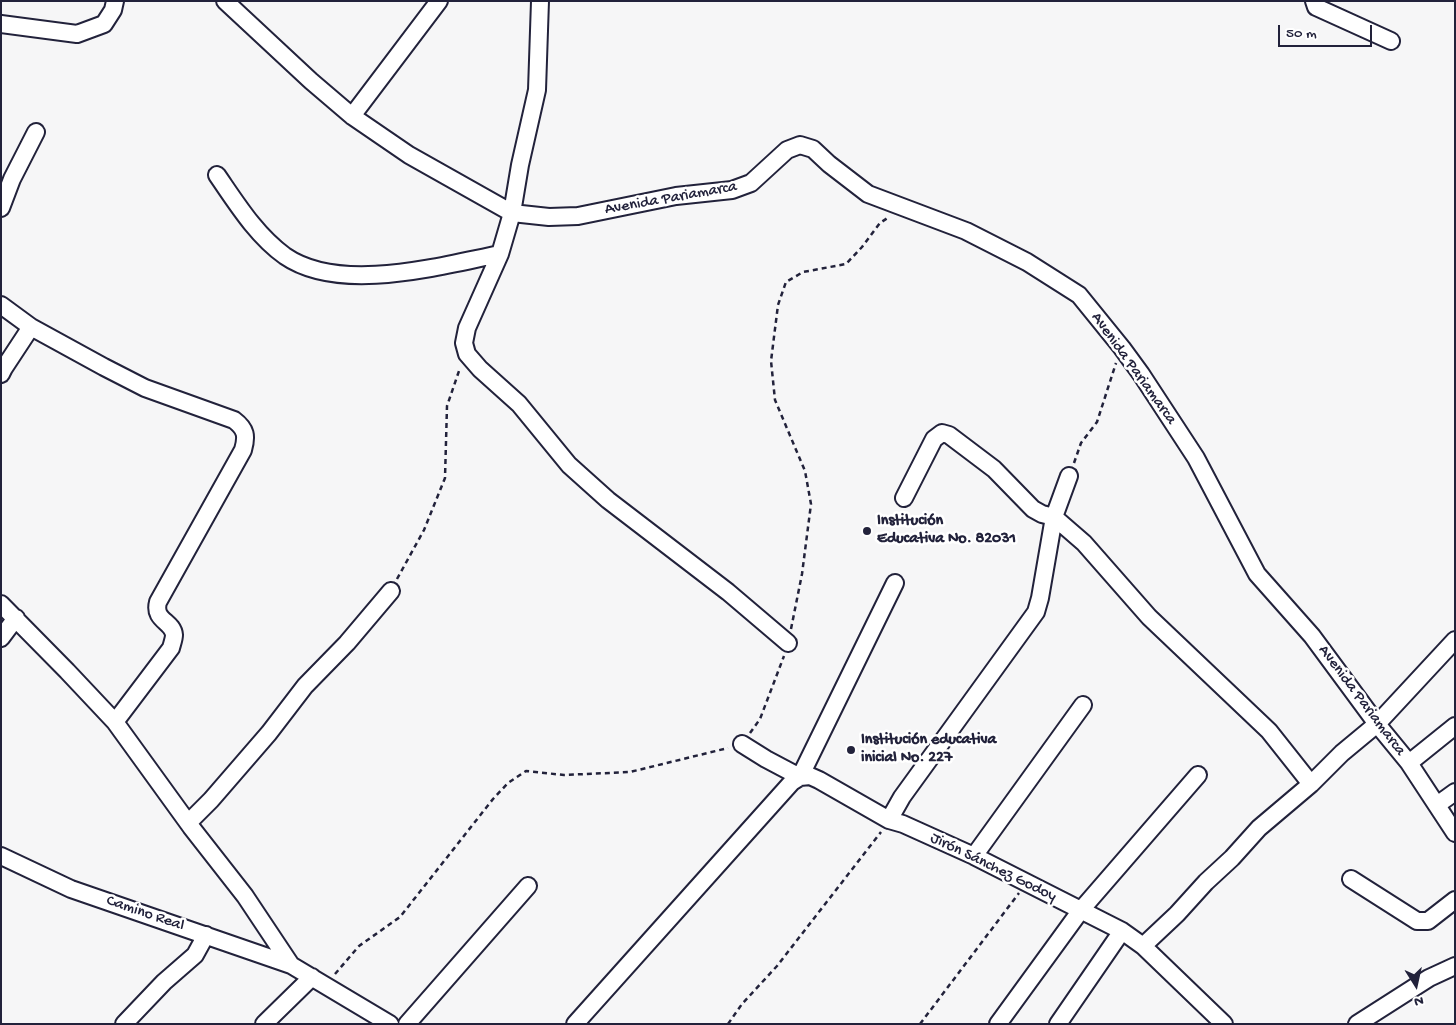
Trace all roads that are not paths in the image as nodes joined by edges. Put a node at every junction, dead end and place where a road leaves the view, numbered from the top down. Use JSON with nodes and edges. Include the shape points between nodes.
{"nodes":[{"id":1,"x":115,"y":1,"type":"edge"},
{"id":2,"x":225,"y":1,"type":"edge"},
{"id":3,"x":439,"y":1,"type":"edge"},
{"id":4,"x":540,"y":1,"type":"edge"},
{"id":5,"x":1314,"y":1,"type":"edge"},
{"id":6,"x":1,"y":24,"type":"edge"},
{"id":7,"x":1391,"y":42,"type":"dead end"},
{"id":8,"x":352,"y":116,"type":"junction"},
{"id":9,"x":36,"y":132,"type":"dead end"},
{"id":10,"x":217,"y":174,"type":"dead end"},
{"id":11,"x":1,"y":208,"type":"edge"},
{"id":12,"x":512,"y":213,"type":"junction"},
{"id":13,"x":500,"y":254,"type":"junction"},
{"id":14,"x":1,"y":305,"type":"edge"},
{"id":15,"x":31,"y":327,"type":"junction"},
{"id":16,"x":1,"y":374,"type":"edge"},
{"id":17,"x":1069,"y":476,"type":"road end"},
{"id":18,"x":904,"y":498,"type":"dead end"},
{"id":19,"x":1054,"y":517,"type":"junction"},
{"id":20,"x":895,"y":583,"type":"dead end"},
{"id":21,"x":391,"y":591,"type":"road end"},
{"id":22,"x":1,"y":604,"type":"edge"},
{"id":23,"x":16,"y":618,"type":"junction"},
{"id":24,"x":1,"y":638,"type":"edge"},
{"id":25,"x":1455,"y":640,"type":"edge"},
{"id":26,"x":788,"y":643,"type":"road end"},
{"id":27,"x":1083,"y":705,"type":"dead end"},
{"id":28,"x":115,"y":722,"type":"junction"},
{"id":29,"x":1377,"y":724,"type":"junction"},
{"id":30,"x":1455,"y":726,"type":"edge"},
{"id":31,"x":742,"y":744,"type":"road end"},
{"id":32,"x":1409,"y":763,"type":"junction"},
{"id":33,"x":1198,"y":774,"type":"dead end"},
{"id":34,"x":800,"y":777,"type":"junction"},
{"id":35,"x":1310,"y":784,"type":"junction"},
{"id":36,"x":1455,"y":792,"type":"edge"},
{"id":37,"x":1436,"y":805,"type":"junction"},
{"id":38,"x":889,"y":820,"type":"junction"},
{"id":39,"x":188,"y":823,"type":"junction"},
{"id":40,"x":1455,"y":833,"type":"edge"},
{"id":41,"x":1,"y":856,"type":"edge"},
{"id":42,"x":974,"y":856,"type":"junction"},
{"id":43,"x":1351,"y":879,"type":"dead end"},
{"id":44,"x":528,"y":886,"type":"dead end"},
{"id":45,"x":1455,"y":900,"type":"edge"},
{"id":46,"x":1081,"y":910,"type":"junction"},
{"id":47,"x":1122,"y":931,"type":"junction"},
{"id":48,"x":206,"y":935,"type":"junction"},
{"id":49,"x":1143,"y":946,"type":"junction"},
{"id":50,"x":291,"y":966,"type":"junction"},
{"id":51,"x":1455,"y":966,"type":"edge"},
{"id":52,"x":319,"y":981,"type":"junction"},
{"id":53,"x":370,"y":1012,"type":"junction"},
{"id":54,"x":124,"y":1024,"type":"edge"},
{"id":55,"x":264,"y":1024,"type":"edge"},
{"id":56,"x":358,"y":1024,"type":"edge"},
{"id":57,"x":390,"y":1024,"type":"edge"},
{"id":58,"x":407,"y":1024,"type":"edge"},
{"id":59,"x":575,"y":1024,"type":"edge"},
{"id":60,"x":998,"y":1024,"type":"edge"},
{"id":61,"x":1058,"y":1024,"type":"edge"},
{"id":62,"x":1224,"y":1024,"type":"edge"},
{"id":63,"x":1357,"y":1024,"type":"edge"}],
"edges":[{"from":1,"to":6,"type":"street","via":[[104,24],[77,34]]},
{"from":2,"to":8,"type":"street"},
{"from":3,"to":8,"type":"street"},
{"from":4,"to":12,"type":"street","via":[[536,90]]},
{"from":5,"to":7,"type":"street","via":[[1316,6]]},
{"from":8,"to":12,"type":"street","via":[[409,155]]},
{"from":9,"to":11,"type":"street"},
{"from":10,"to":13,"type":"street","via":[[250,222],[285,256],[312,270],[346,275],[386,274]]},
{"from":12,"to":13,"type":"street"},
{"from":12,"to":29,"type":"street","name":"Avenida Pariamarca","via":[[578,216],[676,196],[732,190],[751,183],[788,150],[800,145],[813,149],[868,194],[966,231],[1027,262],[1079,296],[1122,348],[1196,458],[1257,574],[1312,636]]},
{"from":13,"to":26,"type":"street","via":[[467,328],[464,343],[467,354],[519,404],[569,465],[608,500],[728,592]]},
{"from":14,"to":15,"type":"street"},
{"from":15,"to":16,"type":"street"},
{"from":15,"to":28,"type":"street","via":[[145,388],[234,420],[246,432],[243,450],[158,602],[158,614],[174,636],[170,648]]},
{"from":17,"to":19,"type":"street"},
{"from":18,"to":19,"type":"street","via":[[934,439],[942,433],[949,434],[994,469],[1032,509]]},
{"from":19,"to":35,"type":"street","via":[[1084,543],[1149,617],[1269,730]]},
{"from":19,"to":38,"type":"street","via":[[1036,612],[902,797]]},
{"from":20,"to":34,"type":"street"},
{"from":21,"to":39,"type":"street"},
{"from":22,"to":23,"type":"street"},
{"from":23,"to":24,"type":"street"},
{"from":23,"to":28,"type":"street"},
{"from":25,"to":29,"type":"street"},
{"from":27,"to":42,"type":"street"},
{"from":28,"to":39,"type":"street"},
{"from":29,"to":32,"type":"street","name":"Avenida Pariamarca"},
{"from":29,"to":35,"type":"street"},
{"from":30,"to":32,"type":"street"},
{"from":31,"to":34,"type":"street","name":"Jirón Sánchez Godoy"},
{"from":32,"to":37,"type":"street","name":"Avenida Pariamarca"},
{"from":33,"to":46,"type":"street"},
{"from":34,"to":38,"type":"street","name":"Jirón Sánchez Godoy","via":[[810,776],[819,780]]},
{"from":34,"to":59,"type":"street","via":[[792,782]]},
{"from":35,"to":49,"type":"street","via":[[1259,828]]},
{"from":36,"to":37,"type":"street"},
{"from":37,"to":40,"type":"street","name":"Avenida Pariamarca"},
{"from":38,"to":42,"type":"street","name":"Jirón Sánchez Godoy"},
{"from":39,"to":50,"type":"street","via":[[245,896]]},
{"from":41,"to":48,"type":"street","name":"Camino Real","via":[[71,889]]},
{"from":42,"to":46,"type":"street","name":"Jirón Sánchez Godoy"},
{"from":43,"to":45,"type":"street","via":[[1418,920],[1428,921]]},
{"from":44,"to":58,"type":"street"},
{"from":46,"to":47,"type":"street","name":"Jirón Sánchez Godoy"},
{"from":46,"to":60,"type":"street"},
{"from":47,"to":49,"type":"street","name":"Jirón Sánchez Godoy"},
{"from":47,"to":61,"type":"street"},
{"from":48,"to":50,"type":"street","name":"Camino Real"},
{"from":48,"to":54,"type":"street","via":[[195,955]]},
{"from":49,"to":62,"type":"street","name":"Jirón Sánchez Godoy"},
{"from":50,"to":52,"type":"street","name":"Camino Real"},
{"from":51,"to":63,"type":"street","via":[[1429,978]]},
{"from":52,"to":53,"type":"street","name":"Camino Real"},
{"from":52,"to":55,"type":"street"},
{"from":53,"to":56,"type":"street"},
{"from":53,"to":57,"type":"street","name":"Camino Real"}]}
